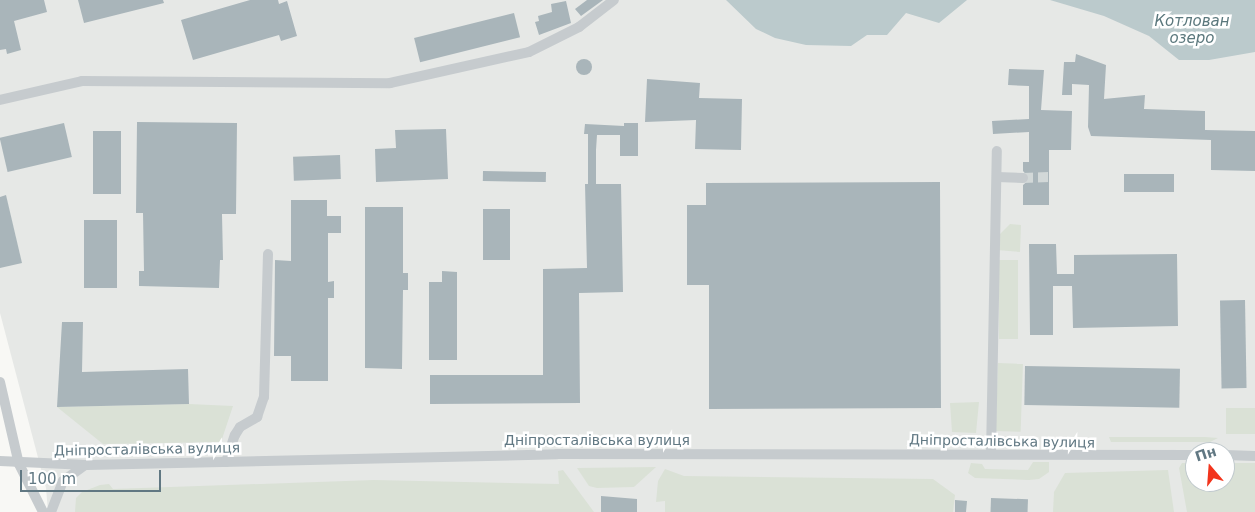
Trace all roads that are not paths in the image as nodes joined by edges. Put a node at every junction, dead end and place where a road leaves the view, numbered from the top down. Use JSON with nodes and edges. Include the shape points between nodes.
{"nodes":[{"id":1,"x":614,"y":0,"type":"edge"},
{"id":2,"x":0,"y":100,"type":"edge"},
{"id":3,"x":997,"y":151,"type":"dead end"},
{"id":4,"x":997,"y":177,"type":"junction"},
{"id":5,"x":1023,"y":178,"type":"tunnel mouth"},
{"id":6,"x":268,"y":254,"type":"dead end"},
{"id":7,"x":0,"y":382,"type":"edge"},
{"id":8,"x":991,"y":454,"type":"junction"},
{"id":9,"x":1185,"y":455,"type":"edge"},
{"id":10,"x":1235,"y":455,"type":"edge"},
{"id":11,"x":1255,"y":456,"type":"edge"},
{"id":12,"x":0,"y":461,"type":"edge"},
{"id":13,"x":226,"y":462,"type":"junction"},
{"id":14,"x":19,"y":464,"type":"junction"},
{"id":15,"x":87,"y":465,"type":"junction"},
{"id":16,"x":42,"y":512,"type":"edge"},
{"id":17,"x":51,"y":512,"type":"edge"}],
"edges":[{"from":1,"to":2,"type":"street","via":[[579,27],[529,52],[390,83],[82,81]]},
{"from":3,"to":4,"type":"street"},
{"from":4,"to":5,"type":"street"},
{"from":4,"to":8,"type":"street"},
{"from":6,"to":13,"type":"street","via":[[264,398],[257,417],[235,435]]},
{"from":7,"to":14,"type":"street"},
{"from":8,"to":9,"type":"street","name":"Дніпросталівська вулиця"},
{"from":8,"to":13,"type":"street","name":"Дніпросталівська вулиця","via":[[557,454]]},
{"from":10,"to":11,"type":"street"},
{"from":12,"to":14,"type":"street","name":"Дніпросталівська вулиця"},
{"from":13,"to":15,"type":"street","name":"Дніпросталівська вулиця"},
{"from":14,"to":15,"type":"street","name":"Дніпросталівська вулиця"},
{"from":14,"to":16,"type":"street"},
{"from":15,"to":17,"type":"street","via":[[63,481]]}]}
